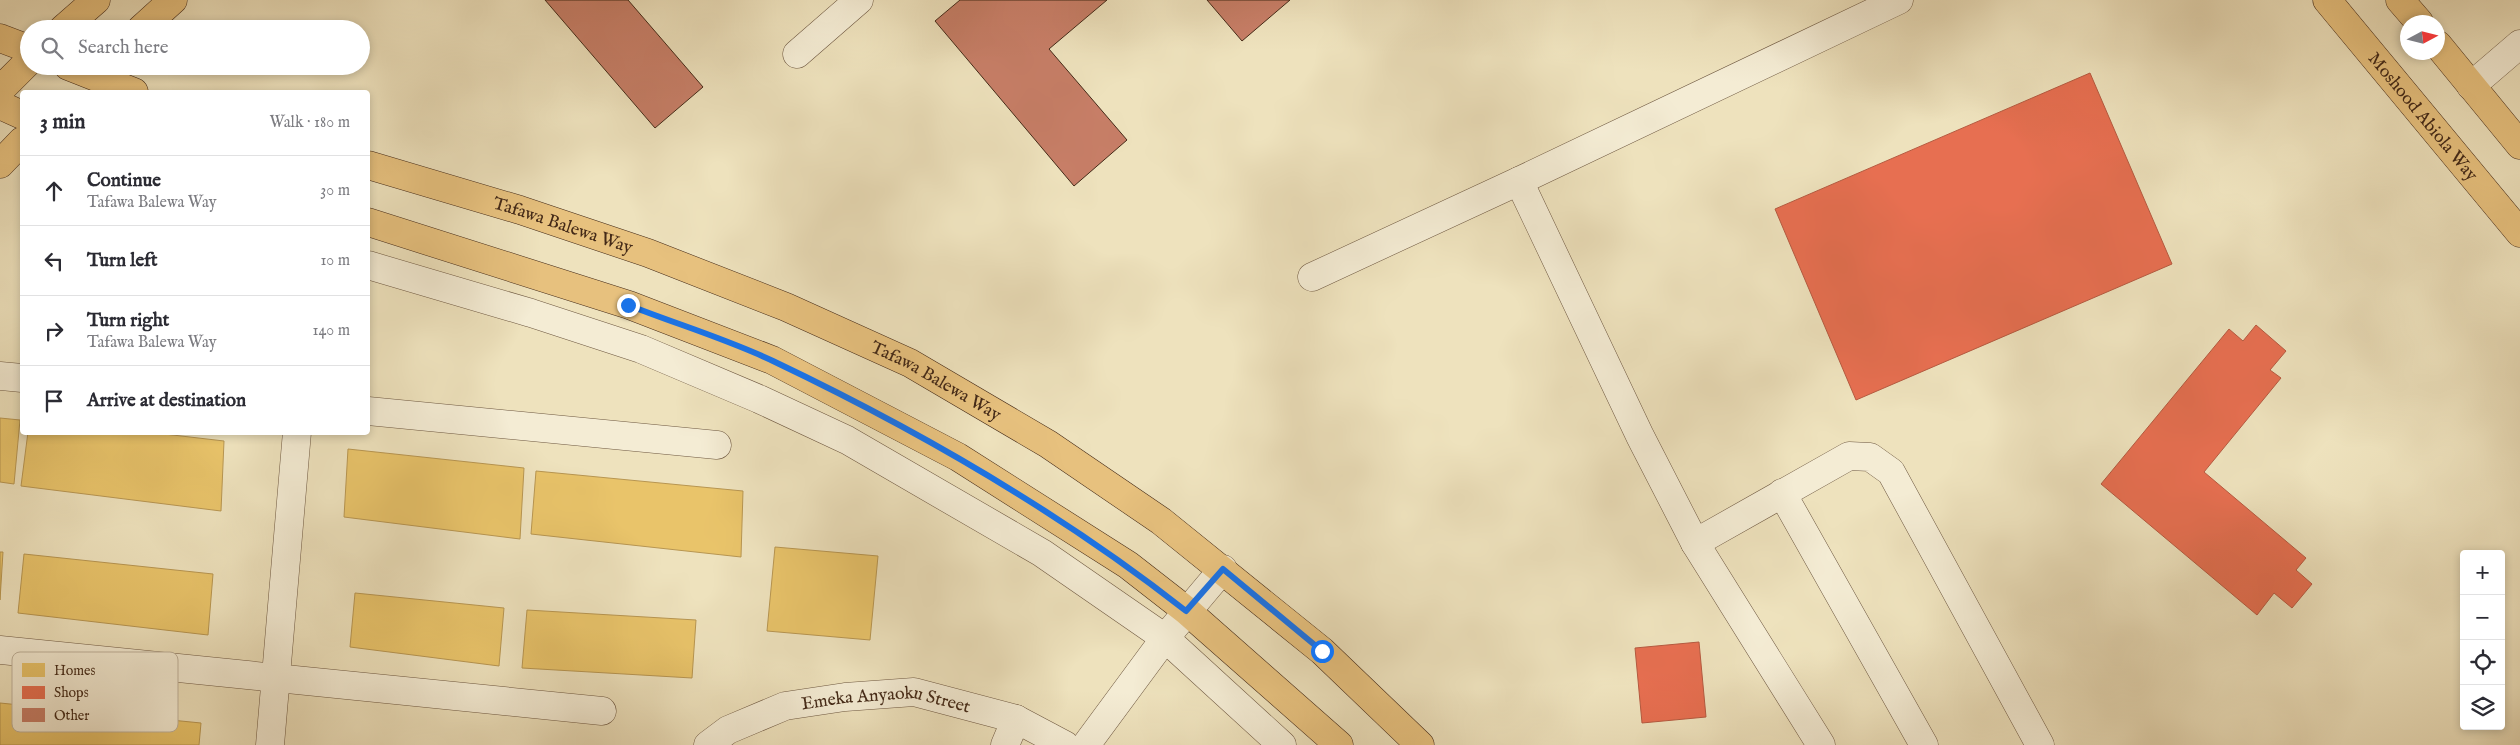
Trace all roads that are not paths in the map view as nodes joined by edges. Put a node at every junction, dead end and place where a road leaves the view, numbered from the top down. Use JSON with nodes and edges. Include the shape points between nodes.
{"nodes":[{"id":1,"x":96,"y":0,"type":"edge"},
{"id":2,"x":174,"y":0,"type":"edge"},
{"id":3,"x":859,"y":0,"type":"edge"},
{"id":4,"x":1899,"y":0,"type":"edge"},
{"id":5,"x":2328,"y":0,"type":"edge"},
{"id":6,"x":2400,"y":0,"type":"edge"},
{"id":7,"x":2413,"y":15,"type":"edge"},
{"id":8,"x":74,"y":20,"type":"edge"},
{"id":9,"x":151,"y":20,"type":"edge"},
{"id":10,"x":0,"y":38,"type":"edge"},
{"id":11,"x":2520,"y":44,"type":"edge"},
{"id":12,"x":20,"y":46,"type":"edge"},
{"id":13,"x":797,"y":54,"type":"dead end"},
{"id":14,"x":2445,"y":54,"type":"edge"},
{"id":15,"x":20,"y":70,"type":"edge"},
{"id":16,"x":81,"y":75,"type":"edge"},
{"id":17,"x":2471,"y":86,"type":"junction"},
{"id":18,"x":0,"y":90,"type":"edge"},
{"id":19,"x":128,"y":90,"type":"edge"},
{"id":20,"x":0,"y":105,"type":"edge"},
{"id":21,"x":20,"y":114,"type":"edge"},
{"id":22,"x":2520,"y":145,"type":"edge"},
{"id":23,"x":370,"y":166,"type":"edge"},
{"id":24,"x":1519,"y":182,"type":"junction"},
{"id":25,"x":370,"y":223,"type":"edge"},
{"id":26,"x":2520,"y":233,"type":"edge"},
{"id":27,"x":370,"y":266,"type":"edge"},
{"id":28,"x":1312,"y":277,"type":"dead end"},
{"id":29,"x":0,"y":376,"type":"edge"},
{"id":30,"x":20,"y":378,"type":"edge"},
{"id":31,"x":370,"y":411,"type":"edge"},
{"id":32,"x":298,"y":435,"type":"edge"},
{"id":33,"x":717,"y":445,"type":"dead end"},
{"id":34,"x":1782,"y":493,"type":"junction"},
{"id":35,"x":1695,"y":543,"type":"junction"},
{"id":36,"x":1223,"y":569,"type":"junction"},
{"id":37,"x":1186,"y":611,"type":"junction"},
{"id":38,"x":1165,"y":638,"type":"junction"},
{"id":39,"x":0,"y":650,"type":"edge"},
{"id":40,"x":20,"y":652,"type":"edge"},
{"id":41,"x":178,"y":667,"type":"edge"},
{"id":42,"x":275,"y":677,"type":"junction"},
{"id":43,"x":602,"y":711,"type":"dead end"},
{"id":44,"x":1016,"y":719,"type":"junction"},
{"id":45,"x":270,"y":745,"type":"edge"},
{"id":46,"x":708,"y":745,"type":"edge"},
{"id":47,"x":1005,"y":745,"type":"edge"},
{"id":48,"x":1065,"y":745,"type":"edge"},
{"id":49,"x":1086,"y":745,"type":"edge"},
{"id":50,"x":1282,"y":745,"type":"edge"},
{"id":51,"x":1339,"y":745,"type":"edge"},
{"id":52,"x":1420,"y":745,"type":"edge"},
{"id":53,"x":1821,"y":745,"type":"edge"},
{"id":54,"x":1924,"y":745,"type":"edge"},
{"id":55,"x":2040,"y":745,"type":"edge"}],
"edges":[{"from":1,"to":8,"type":"main road"},
{"from":2,"to":9,"type":"main road"},
{"from":3,"to":13,"type":"street"},
{"from":4,"to":24,"type":"street"},
{"from":5,"to":26,"type":"main road","name":"Moshood Abiola Way"},
{"from":6,"to":7,"type":"main road"},
{"from":10,"to":12,"type":"main road"},
{"from":11,"to":17,"type":"street"},
{"from":14,"to":17,"type":"main road"},
{"from":15,"to":18,"type":"main road"},
{"from":16,"to":19,"type":"main road"},
{"from":17,"to":22,"type":"main road"},
{"from":20,"to":21,"type":"main road"},
{"from":23,"to":36,"type":"main road","name":"Tafawa Balewa Way","via":[[520,210],[648,253],[786,307],[910,363],[1048,444],[1161,521]]},
{"from":24,"to":28,"type":"street"},
{"from":24,"to":35,"type":"street","via":[[1640,436]]},
{"from":25,"to":37,"type":"main road","via":[[628,305],[772,360],[958,457],[1128,565]]},
{"from":27,"to":38,"type":"street","via":[[641,349],[759,398],[847,440],[1042,553]]},
{"from":29,"to":30,"type":"street"},
{"from":31,"to":33,"type":"street"},
{"from":32,"to":42,"type":"street"},
{"from":34,"to":35,"type":"street"},
{"from":34,"to":54,"type":"street"},
{"from":34,"to":55,"type":"street","via":[[1849,456],[1870,457],[1891,472]]},
{"from":35,"to":53,"type":"street"},
{"from":36,"to":37,"type":"street"},
{"from":36,"to":52,"type":"main road","name":"Tafawa Balewa Way","via":[[1322,651]]},
{"from":37,"to":38,"type":"street"},
{"from":37,"to":51,"type":"main road"},
{"from":38,"to":49,"type":"street"},
{"from":38,"to":50,"type":"street"},
{"from":39,"to":40,"type":"street"},
{"from":41,"to":42,"type":"street"},
{"from":42,"to":43,"type":"street"},
{"from":42,"to":45,"type":"street"},
{"from":44,"to":46,"type":"street","name":"Emeka Anyaoku Street","via":[[914,692],[845,697],[785,706],[728,730]]},
{"from":44,"to":47,"type":"street"},
{"from":44,"to":48,"type":"street","name":"Emeka Anyaoku Street"}]}
